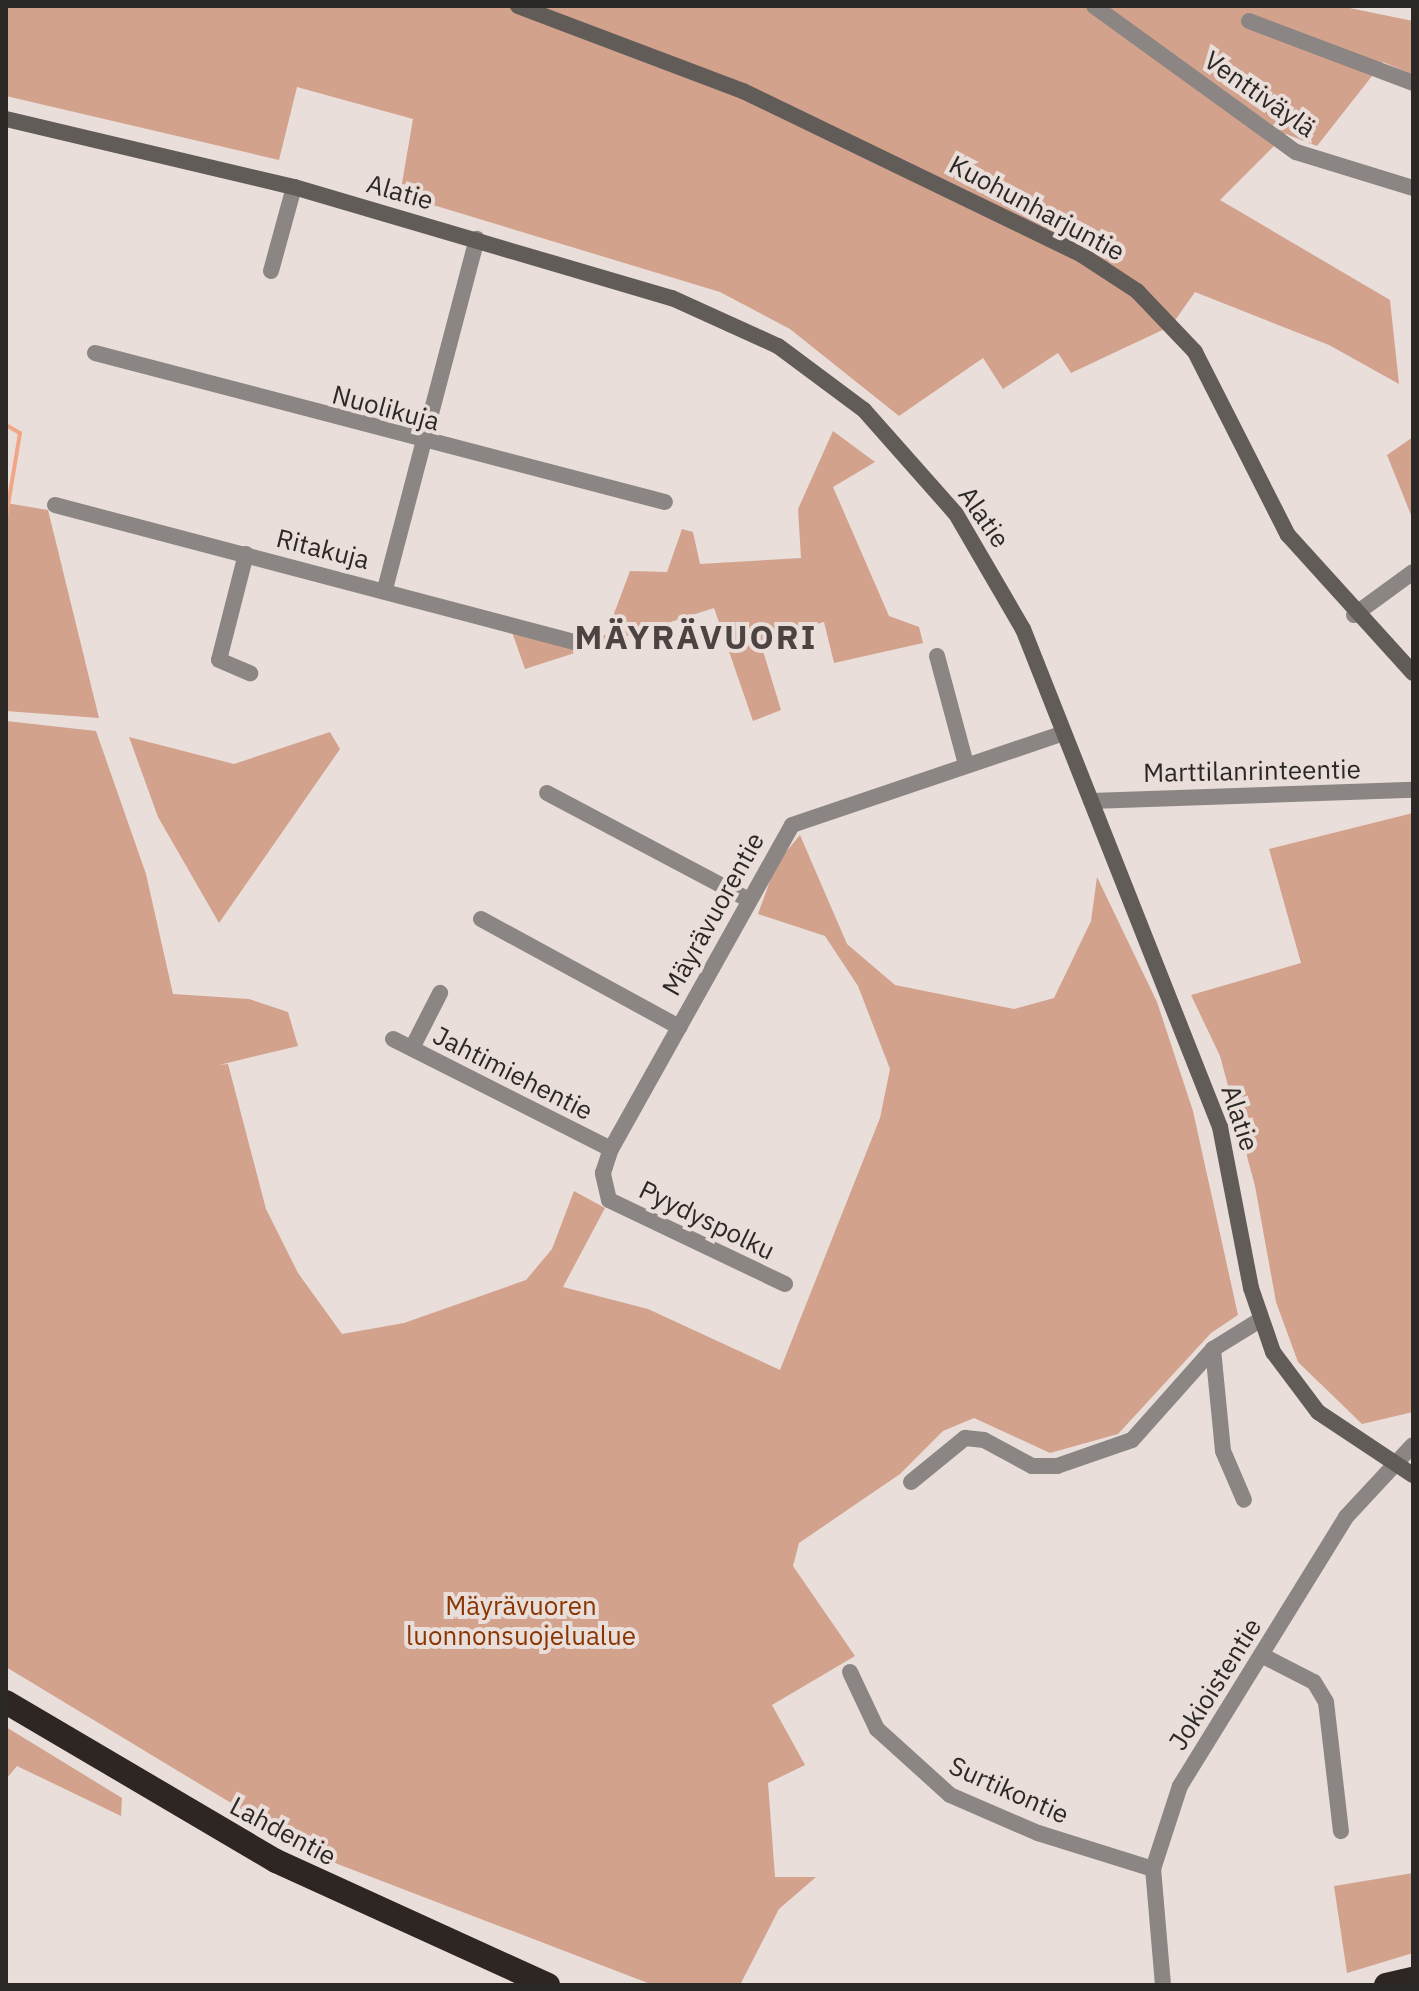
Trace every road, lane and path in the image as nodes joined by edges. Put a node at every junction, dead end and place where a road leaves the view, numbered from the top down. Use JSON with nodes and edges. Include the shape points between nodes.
{"nodes":[{"id":1,"x":518,"y":6,"type":"edge"},
{"id":2,"x":1095,"y":6,"type":"edge"},
{"id":3,"x":1249,"y":21,"type":"dead end"},
{"id":4,"x":1413,"y":83,"type":"edge"},
{"id":5,"x":6,"y":119,"type":"edge"},
{"id":6,"x":294,"y":187,"type":"junction"},
{"id":7,"x":1413,"y":188,"type":"edge"},
{"id":8,"x":477,"y":239,"type":"junction"},
{"id":9,"x":271,"y":271,"type":"dead end"},
{"id":10,"x":95,"y":353,"type":"dead end"},
{"id":11,"x":426,"y":444,"type":"junction"},
{"id":12,"x":665,"y":502,"type":"dead end"},
{"id":13,"x":55,"y":505,"type":"dead end"},
{"id":14,"x":246,"y":554,"type":"junction"},
{"id":15,"x":1413,"y":572,"type":"edge"},
{"id":16,"x":385,"y":589,"type":"junction"},
{"id":17,"x":1354,"y":615,"type":"junction"},
{"id":18,"x":578,"y":643,"type":"dead end"},
{"id":19,"x":937,"y":656,"type":"dead end"},
{"id":20,"x":250,"y":673,"type":"dead end"},
{"id":21,"x":1413,"y":673,"type":"edge"},
{"id":22,"x":1064,"y":733,"type":"junction"},
{"id":23,"x":966,"y":764,"type":"junction"},
{"id":24,"x":1413,"y":790,"type":"edge"},
{"id":25,"x":547,"y":793,"type":"dead end"},
{"id":26,"x":1091,"y":801,"type":"junction"},
{"id":27,"x":747,"y":899,"type":"junction"},
{"id":28,"x":481,"y":919,"type":"dead end"},
{"id":29,"x":440,"y":993,"type":"dead end"},
{"id":30,"x":679,"y":1027,"type":"junction"},
{"id":31,"x":393,"y":1039,"type":"dead end"},
{"id":32,"x":412,"y":1048,"type":"junction"},
{"id":33,"x":611,"y":1149,"type":"junction"},
{"id":34,"x":609,"y":1200,"type":"joint"},
{"id":35,"x":785,"y":1284,"type":"dead end"},
{"id":36,"x":1260,"y":1320,"type":"junction"},
{"id":37,"x":1213,"y":1349,"type":"junction"},
{"id":38,"x":1413,"y":1445,"type":"edge"},
{"id":39,"x":1393,"y":1462,"type":"junction"},
{"id":40,"x":1413,"y":1475,"type":"edge"},
{"id":41,"x":911,"y":1482,"type":"dead end"},
{"id":42,"x":1244,"y":1500,"type":"dead end"},
{"id":43,"x":1261,"y":1655,"type":"junction"},
{"id":44,"x":850,"y":1672,"type":"dead end"},
{"id":45,"x":6,"y":1702,"type":"edge"},
{"id":46,"x":1341,"y":1831,"type":"dead end"},
{"id":47,"x":1153,"y":1869,"type":"junction"},
{"id":48,"x":1413,"y":1979,"type":"edge"},
{"id":49,"x":548,"y":1985,"type":"edge"},
{"id":50,"x":1163,"y":1985,"type":"edge"},
{"id":51,"x":1386,"y":1985,"type":"edge"}],
"edges":[{"from":1,"to":17,"type":"street","name":"Kuohunharjuntie","via":[[757,97],[1082,255],[1137,291],[1195,352],[1288,535]]},
{"from":2,"to":7,"type":"street","name":"Venttiväylä","via":[[1296,152]]},
{"from":3,"to":4,"type":"street"},
{"from":5,"to":6,"type":"street","name":"Alatie"},
{"from":6,"to":8,"type":"street","name":"Alatie"},
{"from":6,"to":9,"type":"street"},
{"from":8,"to":11,"type":"street"},
{"from":8,"to":22,"type":"street","name":"Alatie","via":[[734,323],[864,410],[956,514],[1000,585]]},
{"from":10,"to":11,"type":"street","name":"Nuolikuja"},
{"from":11,"to":12,"type":"street","name":"Nuolikuja"},
{"from":11,"to":16,"type":"street"},
{"from":13,"to":14,"type":"street","name":"Ritakuja"},
{"from":14,"to":16,"type":"street","name":"Ritakuja"},
{"from":14,"to":20,"type":"street","via":[[219,660]]},
{"from":15,"to":17,"type":"street"},
{"from":16,"to":18,"type":"street","name":"Ritakuja"},
{"from":17,"to":21,"type":"street","name":"Kuohunharjuntie"},
{"from":19,"to":23,"type":"street"},
{"from":22,"to":23,"type":"street","name":"Mäyrävuorentie"},
{"from":22,"to":26,"type":"street","name":"Alatie"},
{"from":23,"to":27,"type":"street","name":"Mäyrävuorentie","via":[[792,825]]},
{"from":24,"to":26,"type":"street","name":"Marttilanrinteentie"},
{"from":25,"to":27,"type":"street"},
{"from":26,"to":36,"type":"street","name":"Alatie","via":[[1220,1127]]},
{"from":27,"to":30,"type":"street","name":"Mäyrävuorentie"},
{"from":28,"to":30,"type":"street"},
{"from":29,"to":32,"type":"street"},
{"from":30,"to":33,"type":"street","name":"Mäyrävuorentie"},
{"from":31,"to":32,"type":"street","name":"Jahtimiehentie"},
{"from":32,"to":33,"type":"street","name":"Jahtimiehentie"},
{"from":33,"to":34,"type":"street","name":"Mäyrävuorentie","via":[[603,1173]]},
{"from":34,"to":35,"type":"street","name":"Pyydyspolku"},
{"from":36,"to":37,"type":"street"},
{"from":36,"to":39,"type":"street","name":"Alatie","via":[[1291,1380],[1318,1412]]},
{"from":37,"to":41,"type":"street","via":[[1132,1440],[1057,1466],[1032,1466],[984,1440],[965,1438]]},
{"from":37,"to":42,"type":"street","via":[[1223,1451]]},
{"from":38,"to":39,"type":"street","name":"Jokioistentie"},
{"from":39,"to":40,"type":"street","name":"Alatie"},
{"from":39,"to":43,"type":"street","name":"Jokioistentie","via":[[1346,1517]]},
{"from":43,"to":46,"type":"street","via":[[1314,1682],[1326,1702]]},
{"from":43,"to":47,"type":"street","name":"Jokioistentie","via":[[1180,1786]]},
{"from":44,"to":47,"type":"street","name":"Surtikontie","via":[[877,1729],[950,1795],[1038,1833]]},
{"from":45,"to":49,"type":"highway","name":"Lahdentie","via":[[276,1861]]},
{"from":47,"to":50,"type":"street","name":"Jokioistentie"},
{"from":48,"to":51,"type":"highway"}]}
